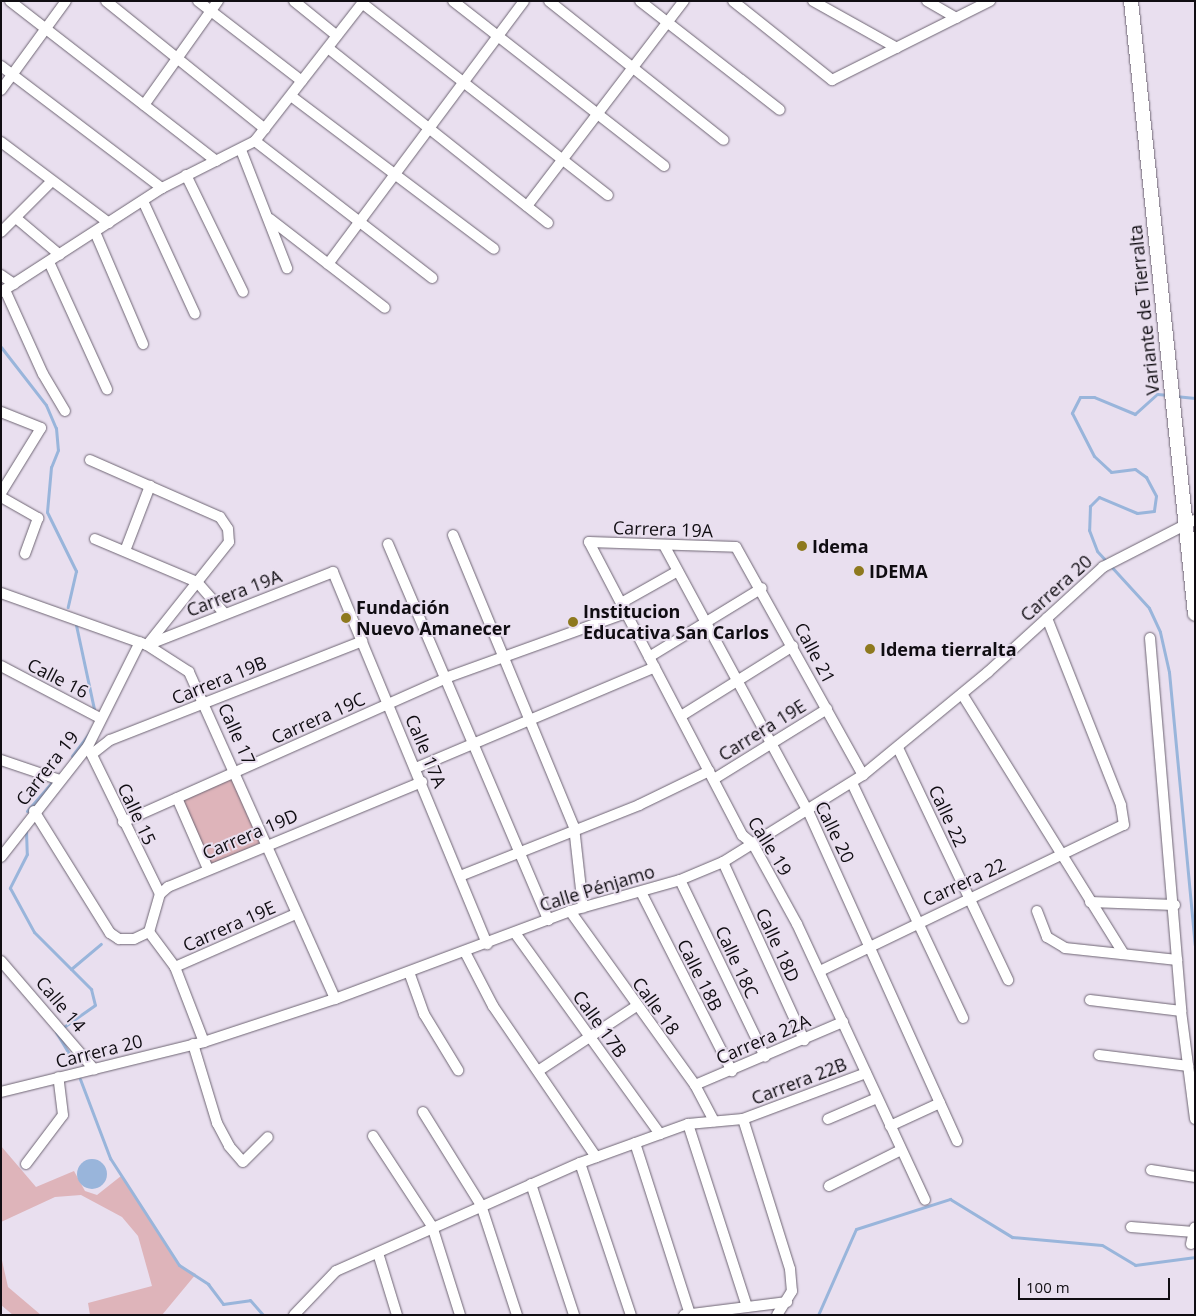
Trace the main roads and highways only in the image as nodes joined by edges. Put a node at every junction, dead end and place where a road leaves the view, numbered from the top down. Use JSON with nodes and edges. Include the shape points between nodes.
{"nodes":[{"id":1,"x":1130,"y":1,"type":"edge"},
{"id":2,"x":1190,"y":523,"type":"edge"},
{"id":3,"x":1195,"y":614,"type":"edge"}],
"edges":[{"from":1,"to":2,"type":"main road","name":"Variante de Tierralta","via":[[1171,388]]},
{"from":2,"to":3,"type":"main road","name":"Variante de Tierralta"}]}
